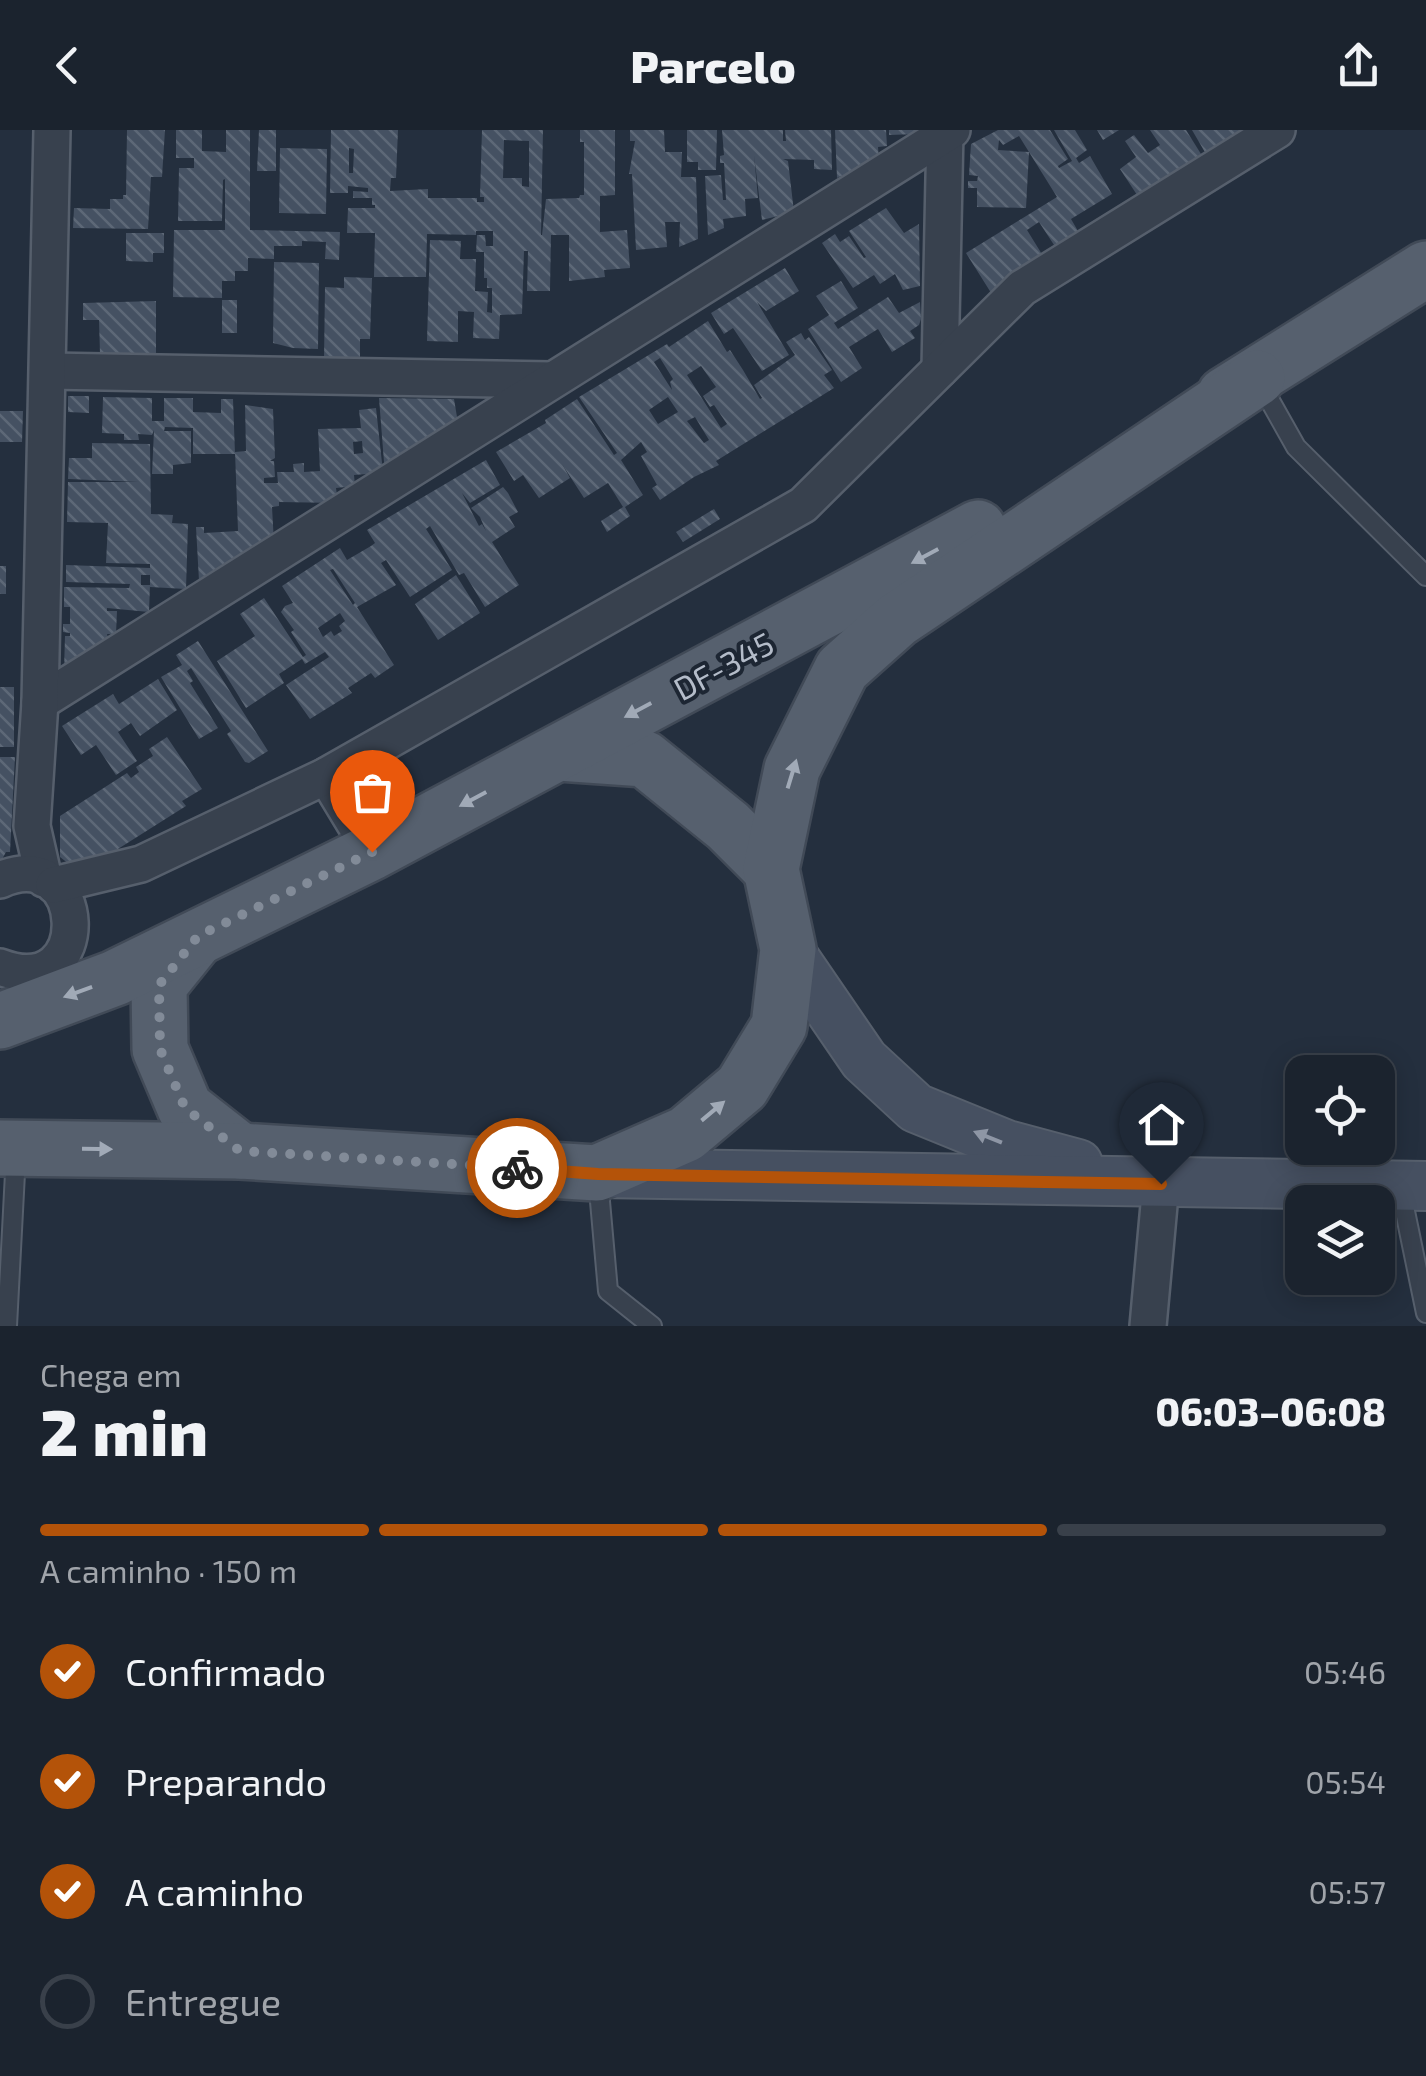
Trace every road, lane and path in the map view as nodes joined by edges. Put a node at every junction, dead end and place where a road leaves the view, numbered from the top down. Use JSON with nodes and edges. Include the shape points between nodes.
{"nodes":[{"id":1,"x":52,"y":130,"type":"edge"},
{"id":2,"x":1277,"y":130,"type":"edge"},
{"id":3,"x":947,"y":132,"type":"edge"},
{"id":4,"x":1426,"y":269,"type":"edge"},
{"id":5,"x":940,"y":369,"type":"junction"},
{"id":6,"x":49,"y":371,"type":"junction"},
{"id":7,"x":1257,"y":378,"type":"junction"},
{"id":8,"x":552,"y":380,"type":"junction"},
{"id":9,"x":1426,"y":576,"type":"edge"},
{"id":10,"x":40,"y":702,"type":"junction"},
{"id":11,"x":559,"y":753,"type":"junction"},
{"id":12,"x":326,"y":776,"type":"junction"},
{"id":13,"x":372,"y":852,"type":"junction"},
{"id":14,"x":141,"y":864,"type":"junction"},
{"id":15,"x":772,"y":869,"type":"junction"},
{"id":16,"x":27,"y":880,"type":"edge"},
{"id":17,"x":72,"y":928,"type":"junction"},
{"id":18,"x":198,"y":936,"type":"junction"},
{"id":19,"x":788,"y":949,"type":"junction"},
{"id":20,"x":0,"y":967,"type":"edge"},
{"id":21,"x":0,"y":1021,"type":"edge"},
{"id":22,"x":8,"y":1148,"type":"edge"},
{"id":23,"x":240,"y":1151,"type":"junction"},
{"id":24,"x":598,"y":1174,"type":"junction"},
{"id":25,"x":1155,"y":1183,"type":"junction"},
{"id":26,"x":1413,"y":1186,"type":"edge"},
{"id":27,"x":1426,"y":1313,"type":"edge"},
{"id":28,"x":6,"y":1326,"type":"edge"},
{"id":29,"x":652,"y":1326,"type":"edge"},
{"id":30,"x":1148,"y":1326,"type":"edge"}],
"edges":[{"from":1,"to":6,"type":"street"},
{"from":2,"to":5,"type":"street","via":[[1022,288]]},
{"from":3,"to":5,"type":"street"},
{"from":3,"to":8,"type":"street"},
{"from":4,"to":7,"type":"main road","name":"DF-345","number":"DF-345"},
{"from":5,"to":12,"type":"street","via":[[803,505]]},
{"from":6,"to":8,"type":"street"},
{"from":6,"to":10,"type":"street"},
{"from":7,"to":9,"type":"lane","via":[[1296,448]]},
{"from":7,"to":11,"type":"main road","name":"DF-345","number":"DF-345","one_way":true},
{"from":15,"to":7,"type":"main road","number":"DF-345","one_way":true,"via":[[792,769],[842,669],[896,620]]},
{"from":8,"to":10,"type":"street"},
{"from":10,"to":16,"type":"street"},
{"from":11,"to":13,"type":"main road","name":"DF-345","one_way":true},
{"from":11,"to":15,"type":"main road","via":[[645,759]]},
{"from":12,"to":13,"type":"street"},
{"from":12,"to":14,"type":"street"},
{"from":13,"to":18,"type":"main road","name":"DF-345"},
{"from":14,"to":16,"type":"street"},
{"from":14,"to":17,"type":"street"},
{"from":15,"to":19,"type":"main road"},
{"from":16,"to":17,"type":"street","via":[[69,904]]},
{"from":17,"to":20,"type":"street","via":[[64,951],[46,966],[23,973]]},
{"from":18,"to":21,"type":"main road","name":"DF-345","one_way":true,"via":[[115,978]]},
{"from":18,"to":23,"type":"main road","via":[[159,985],[160,1049],[185,1108]]},
{"from":24,"to":19,"type":"main road","one_way":true,"via":[[686,1134],[742,1087],[779,1026]]},
{"from":25,"to":19,"type":"main road","one_way":true,"via":[[1007,1145],[916,1108],[864,1060]]},
{"from":22,"to":23,"type":"main road","one_way":true},
{"from":22,"to":28,"type":"lane"},
{"from":23,"to":24,"type":"main road"},
{"from":24,"to":25,"type":"main road"},
{"from":24,"to":29,"type":"lane","via":[[608,1290]]},
{"from":25,"to":26,"type":"main road"},
{"from":25,"to":30,"type":"street"},
{"from":26,"to":27,"type":"lane"}]}
